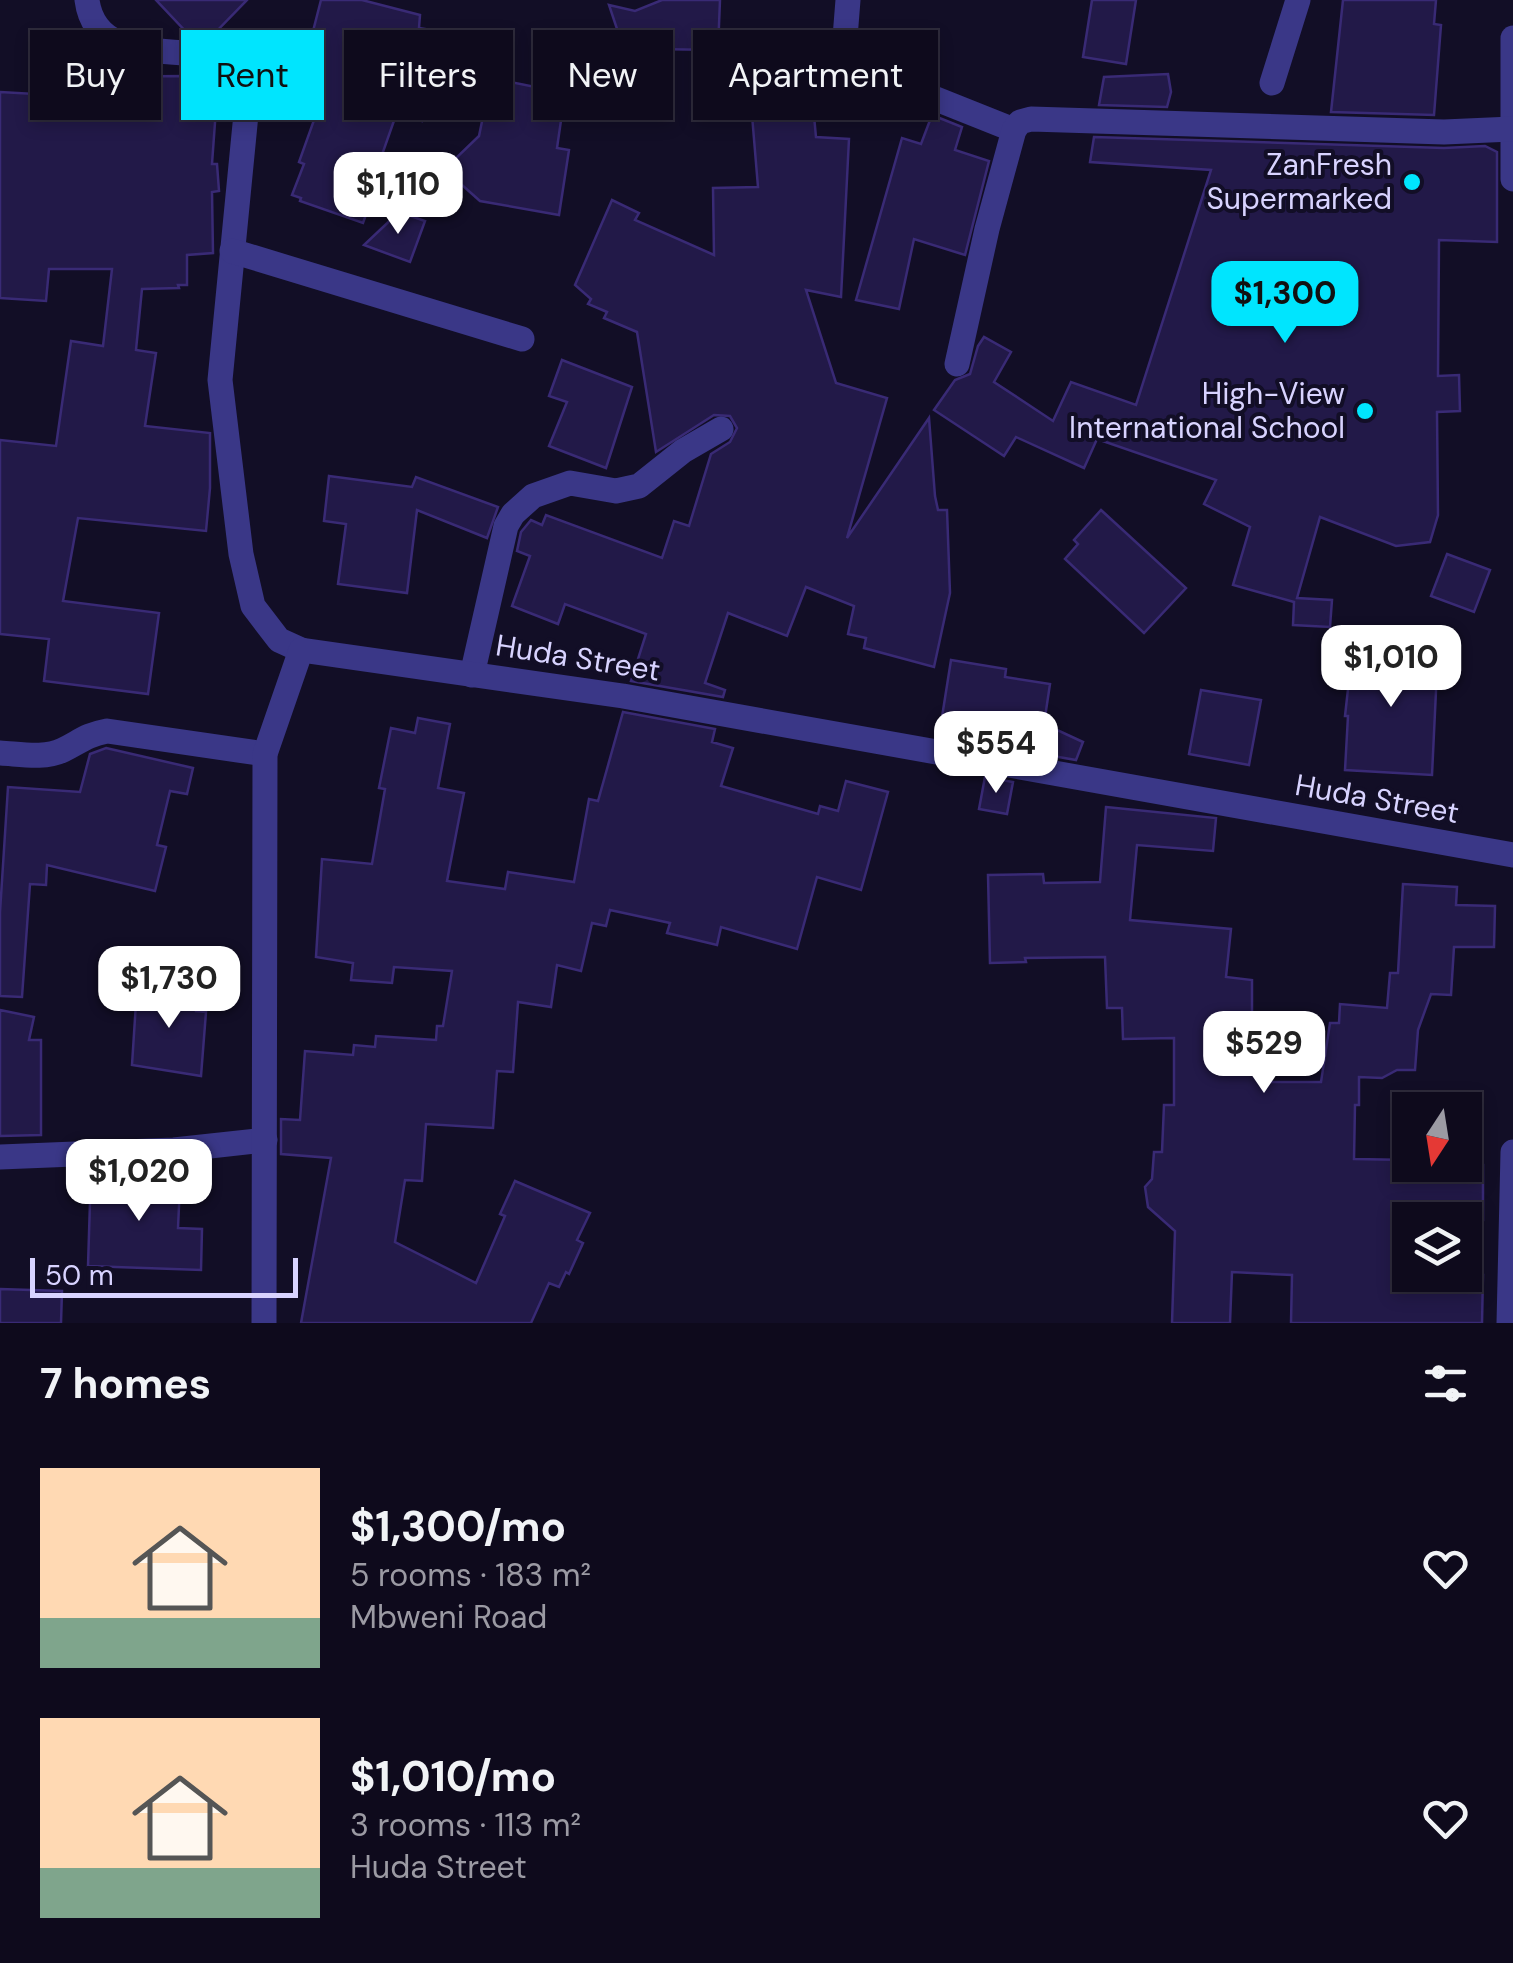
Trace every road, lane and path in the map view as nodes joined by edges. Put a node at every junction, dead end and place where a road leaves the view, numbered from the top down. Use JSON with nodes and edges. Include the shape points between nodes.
{"nodes":[{"id":1,"x":87,"y":0,"type":"edge"},
{"id":2,"x":848,"y":0,"type":"edge"},
{"id":3,"x":1298,"y":0,"type":"edge"},
{"id":4,"x":1513,"y":38,"type":"edge"},
{"id":5,"x":1272,"y":82,"type":"dead end"},
{"id":6,"x":1512,"y":129,"type":"edge"},
{"id":7,"x":1014,"y":130,"type":"junction"},
{"id":8,"x":1513,"y":179,"type":"edge"},
{"id":9,"x":232,"y":251,"type":"junction"},
{"id":10,"x":522,"y":340,"type":"dead end"},
{"id":11,"x":957,"y":364,"type":"dead end"},
{"id":12,"x":722,"y":429,"type":"dead end"},
{"id":13,"x":301,"y":650,"type":"junction"},
{"id":14,"x":472,"y":675,"type":"junction"},
{"id":15,"x":0,"y":754,"type":"edge"},
{"id":16,"x":265,"y":754,"type":"junction"},
{"id":17,"x":1513,"y":854,"type":"edge"},
{"id":18,"x":265,"y":1140,"type":"junction"},
{"id":19,"x":1513,"y":1152,"type":"edge"},
{"id":20,"x":0,"y":1157,"type":"edge"},
{"id":21,"x":264,"y":1323,"type":"edge"},
{"id":22,"x":1508,"y":1323,"type":"edge"}],
"edges":[{"from":1,"to":9,"type":"street","via":[[96,28],[116,44],[215,57],[240,86],[246,114]]},
{"from":2,"to":7,"type":"street","via":[[844,50],[850,66]]},
{"from":3,"to":5,"type":"street"},
{"from":4,"to":6,"type":"street"},
{"from":6,"to":7,"type":"street","via":[[1031,119]]},
{"from":6,"to":8,"type":"street"},
{"from":7,"to":11,"type":"street"},
{"from":9,"to":10,"type":"street"},
{"from":9,"to":13,"type":"street","via":[[220,380],[241,554],[253,606],[279,640]]},
{"from":12,"to":14,"type":"street","via":[[639,486],[616,491],[570,484],[533,496],[513,514]]},
{"from":13,"to":14,"type":"street","name":"Huda Street"},
{"from":13,"to":16,"type":"street"},
{"from":14,"to":17,"type":"street","name":"Huda Street"},
{"from":15,"to":16,"type":"street","via":[[61,751],[85,734],[107,731]]},
{"from":16,"to":18,"type":"street"},
{"from":18,"to":20,"type":"street"},
{"from":18,"to":21,"type":"street"},
{"from":19,"to":22,"type":"street"}]}
